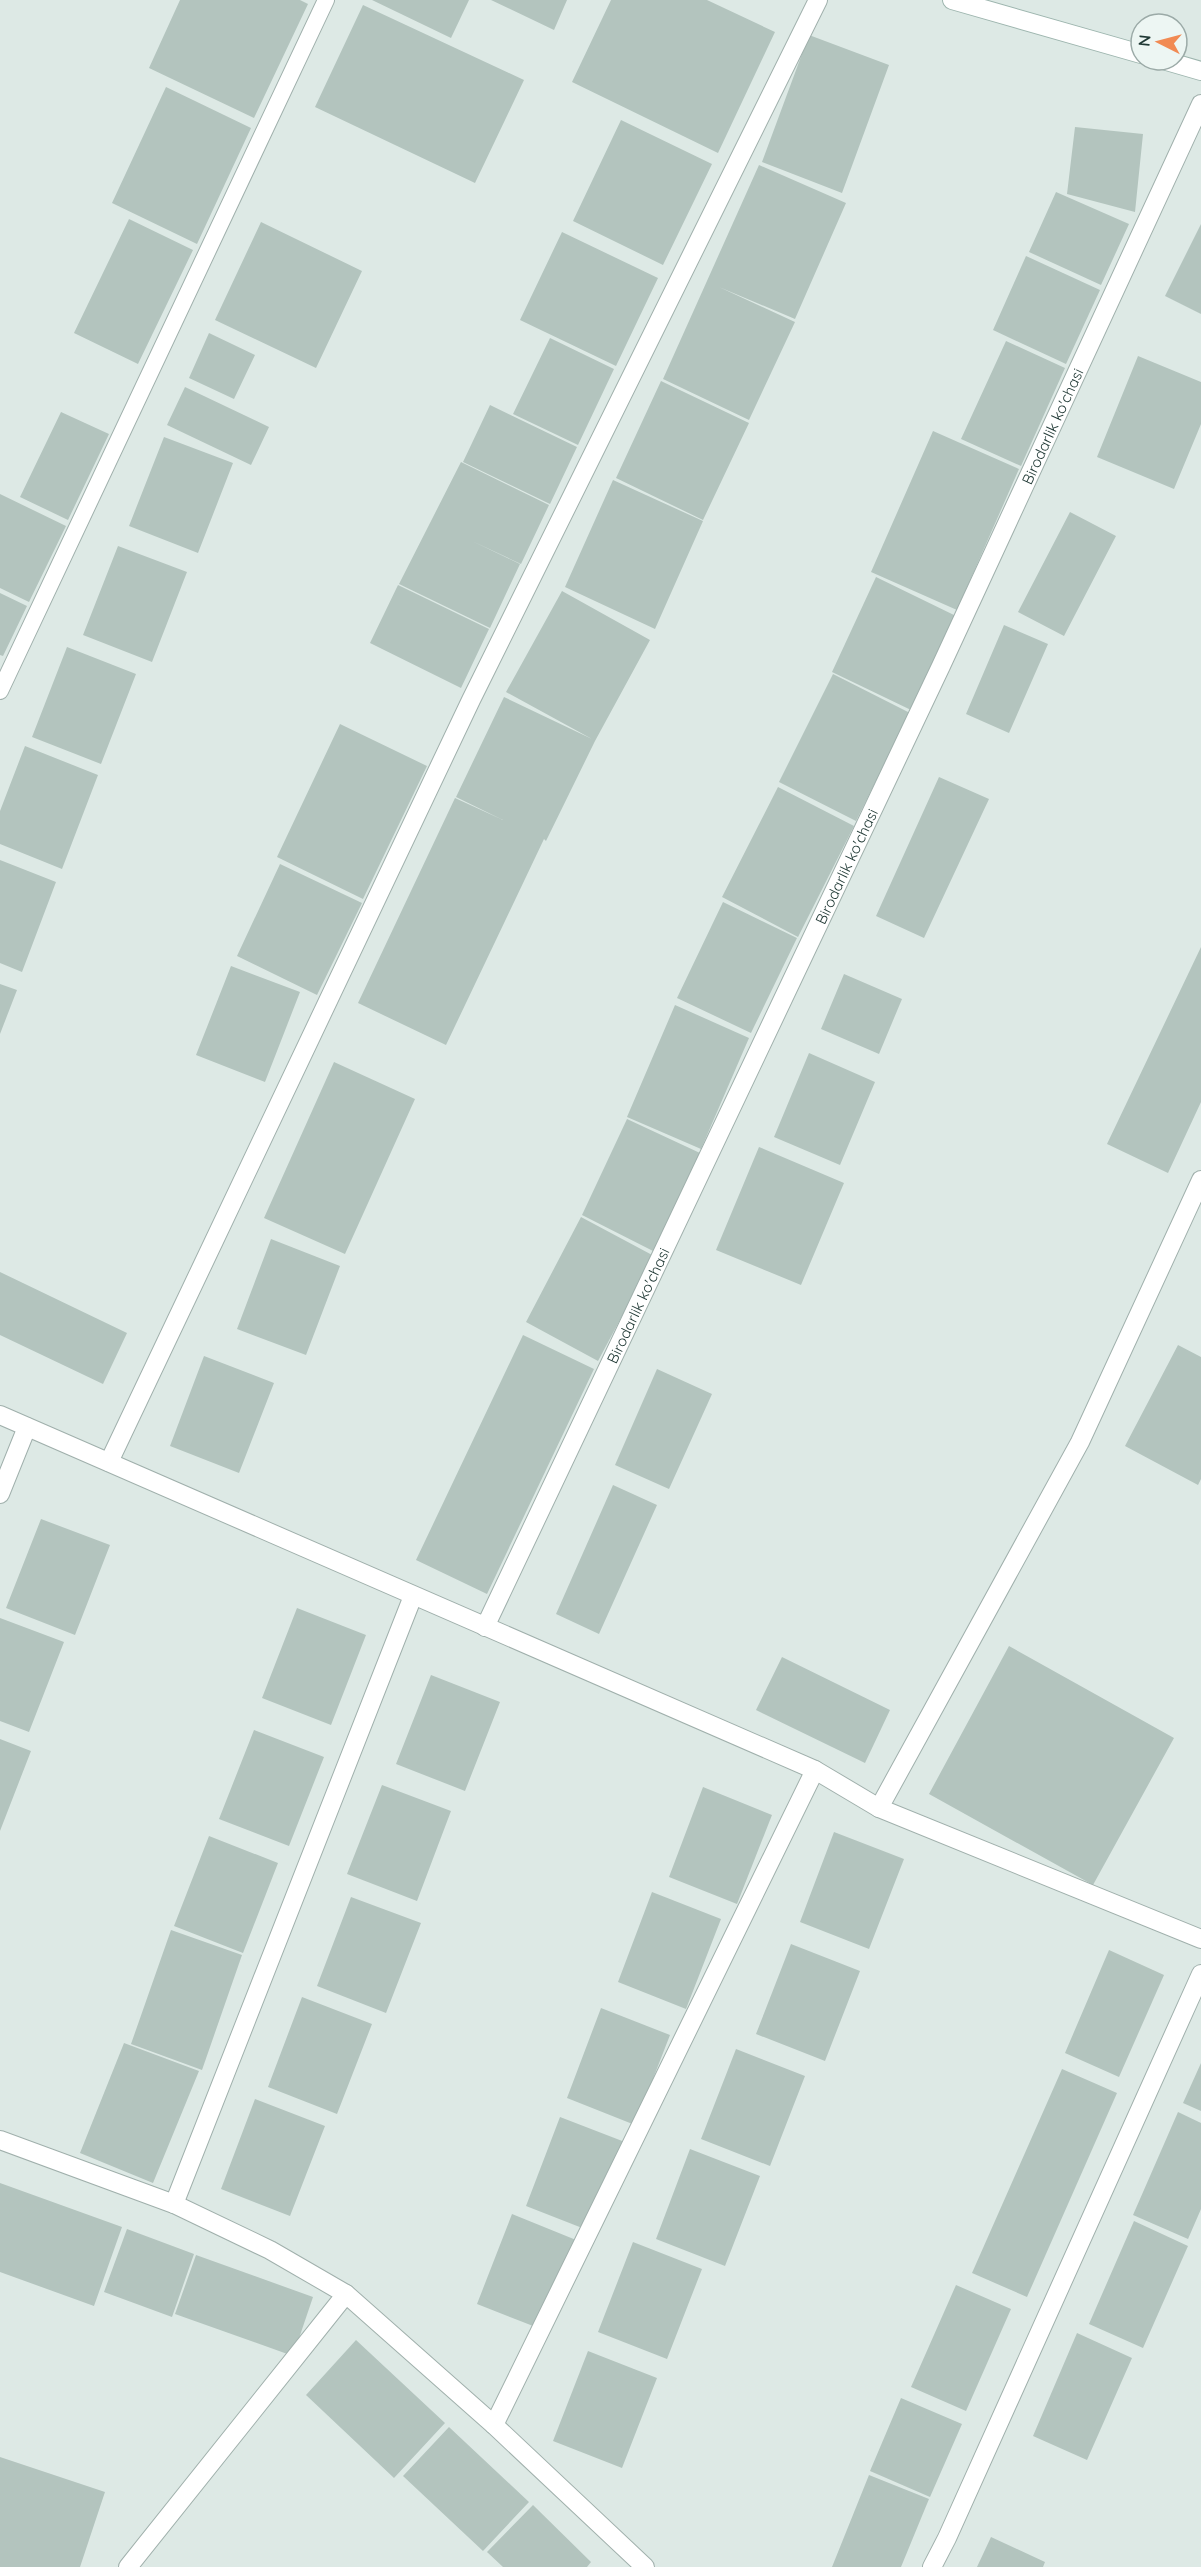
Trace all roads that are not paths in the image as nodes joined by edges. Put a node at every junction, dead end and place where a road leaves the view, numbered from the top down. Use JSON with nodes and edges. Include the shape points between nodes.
{"nodes":[{"id":1,"x":326,"y":0,"type":"edge"},
{"id":2,"x":818,"y":0,"type":"edge"},
{"id":3,"x":952,"y":0,"type":"edge"},
{"id":4,"x":1129,"y":51,"type":"edge"},
{"id":5,"x":1201,"y":104,"type":"edge"},
{"id":6,"x":0,"y":691,"type":"edge"},
{"id":7,"x":1201,"y":1180,"type":"edge"},
{"id":8,"x":0,"y":1415,"type":"edge"},
{"id":9,"x":27,"y":1427,"type":"junction"},
{"id":10,"x":109,"y":1461,"type":"junction"},
{"id":11,"x":0,"y":1494,"type":"edge"},
{"id":12,"x":413,"y":1596,"type":"junction"},
{"id":13,"x":485,"y":1627,"type":"junction"},
{"id":14,"x":815,"y":1770,"type":"junction"},
{"id":15,"x":879,"y":1808,"type":"junction"},
{"id":16,"x":1201,"y":1939,"type":"edge"},
{"id":17,"x":1201,"y":1974,"type":"edge"},
{"id":18,"x":0,"y":2140,"type":"edge"},
{"id":19,"x":174,"y":2204,"type":"junction"},
{"id":20,"x":346,"y":2294,"type":"junction"},
{"id":21,"x":494,"y":2425,"type":"junction"},
{"id":22,"x":128,"y":2567,"type":"edge"},
{"id":23,"x":645,"y":2567,"type":"edge"},
{"id":24,"x":932,"y":2567,"type":"edge"}],
"edges":[{"from":1,"to":6,"type":"lane"},
{"from":2,"to":10,"type":"street","via":[[471,700]]},
{"from":3,"to":4,"type":"street"},
{"from":5,"to":13,"type":"street","name":"Birodarlik ko'chasi","via":[[941,666]]},
{"from":7,"to":15,"type":"street","via":[[1080,1442]]},
{"from":8,"to":9,"type":"street"},
{"from":9,"to":10,"type":"street"},
{"from":9,"to":11,"type":"street"},
{"from":10,"to":12,"type":"street"},
{"from":12,"to":13,"type":"street"},
{"from":12,"to":19,"type":"street"},
{"from":13,"to":14,"type":"street"},
{"from":14,"to":15,"type":"street"},
{"from":14,"to":21,"type":"street"},
{"from":15,"to":16,"type":"street"},
{"from":17,"to":24,"type":"street"},
{"from":18,"to":19,"type":"street"},
{"from":19,"to":20,"type":"street","via":[[270,2250]]},
{"from":20,"to":21,"type":"street"},
{"from":20,"to":22,"type":"street"},
{"from":21,"to":23,"type":"street"}]}
